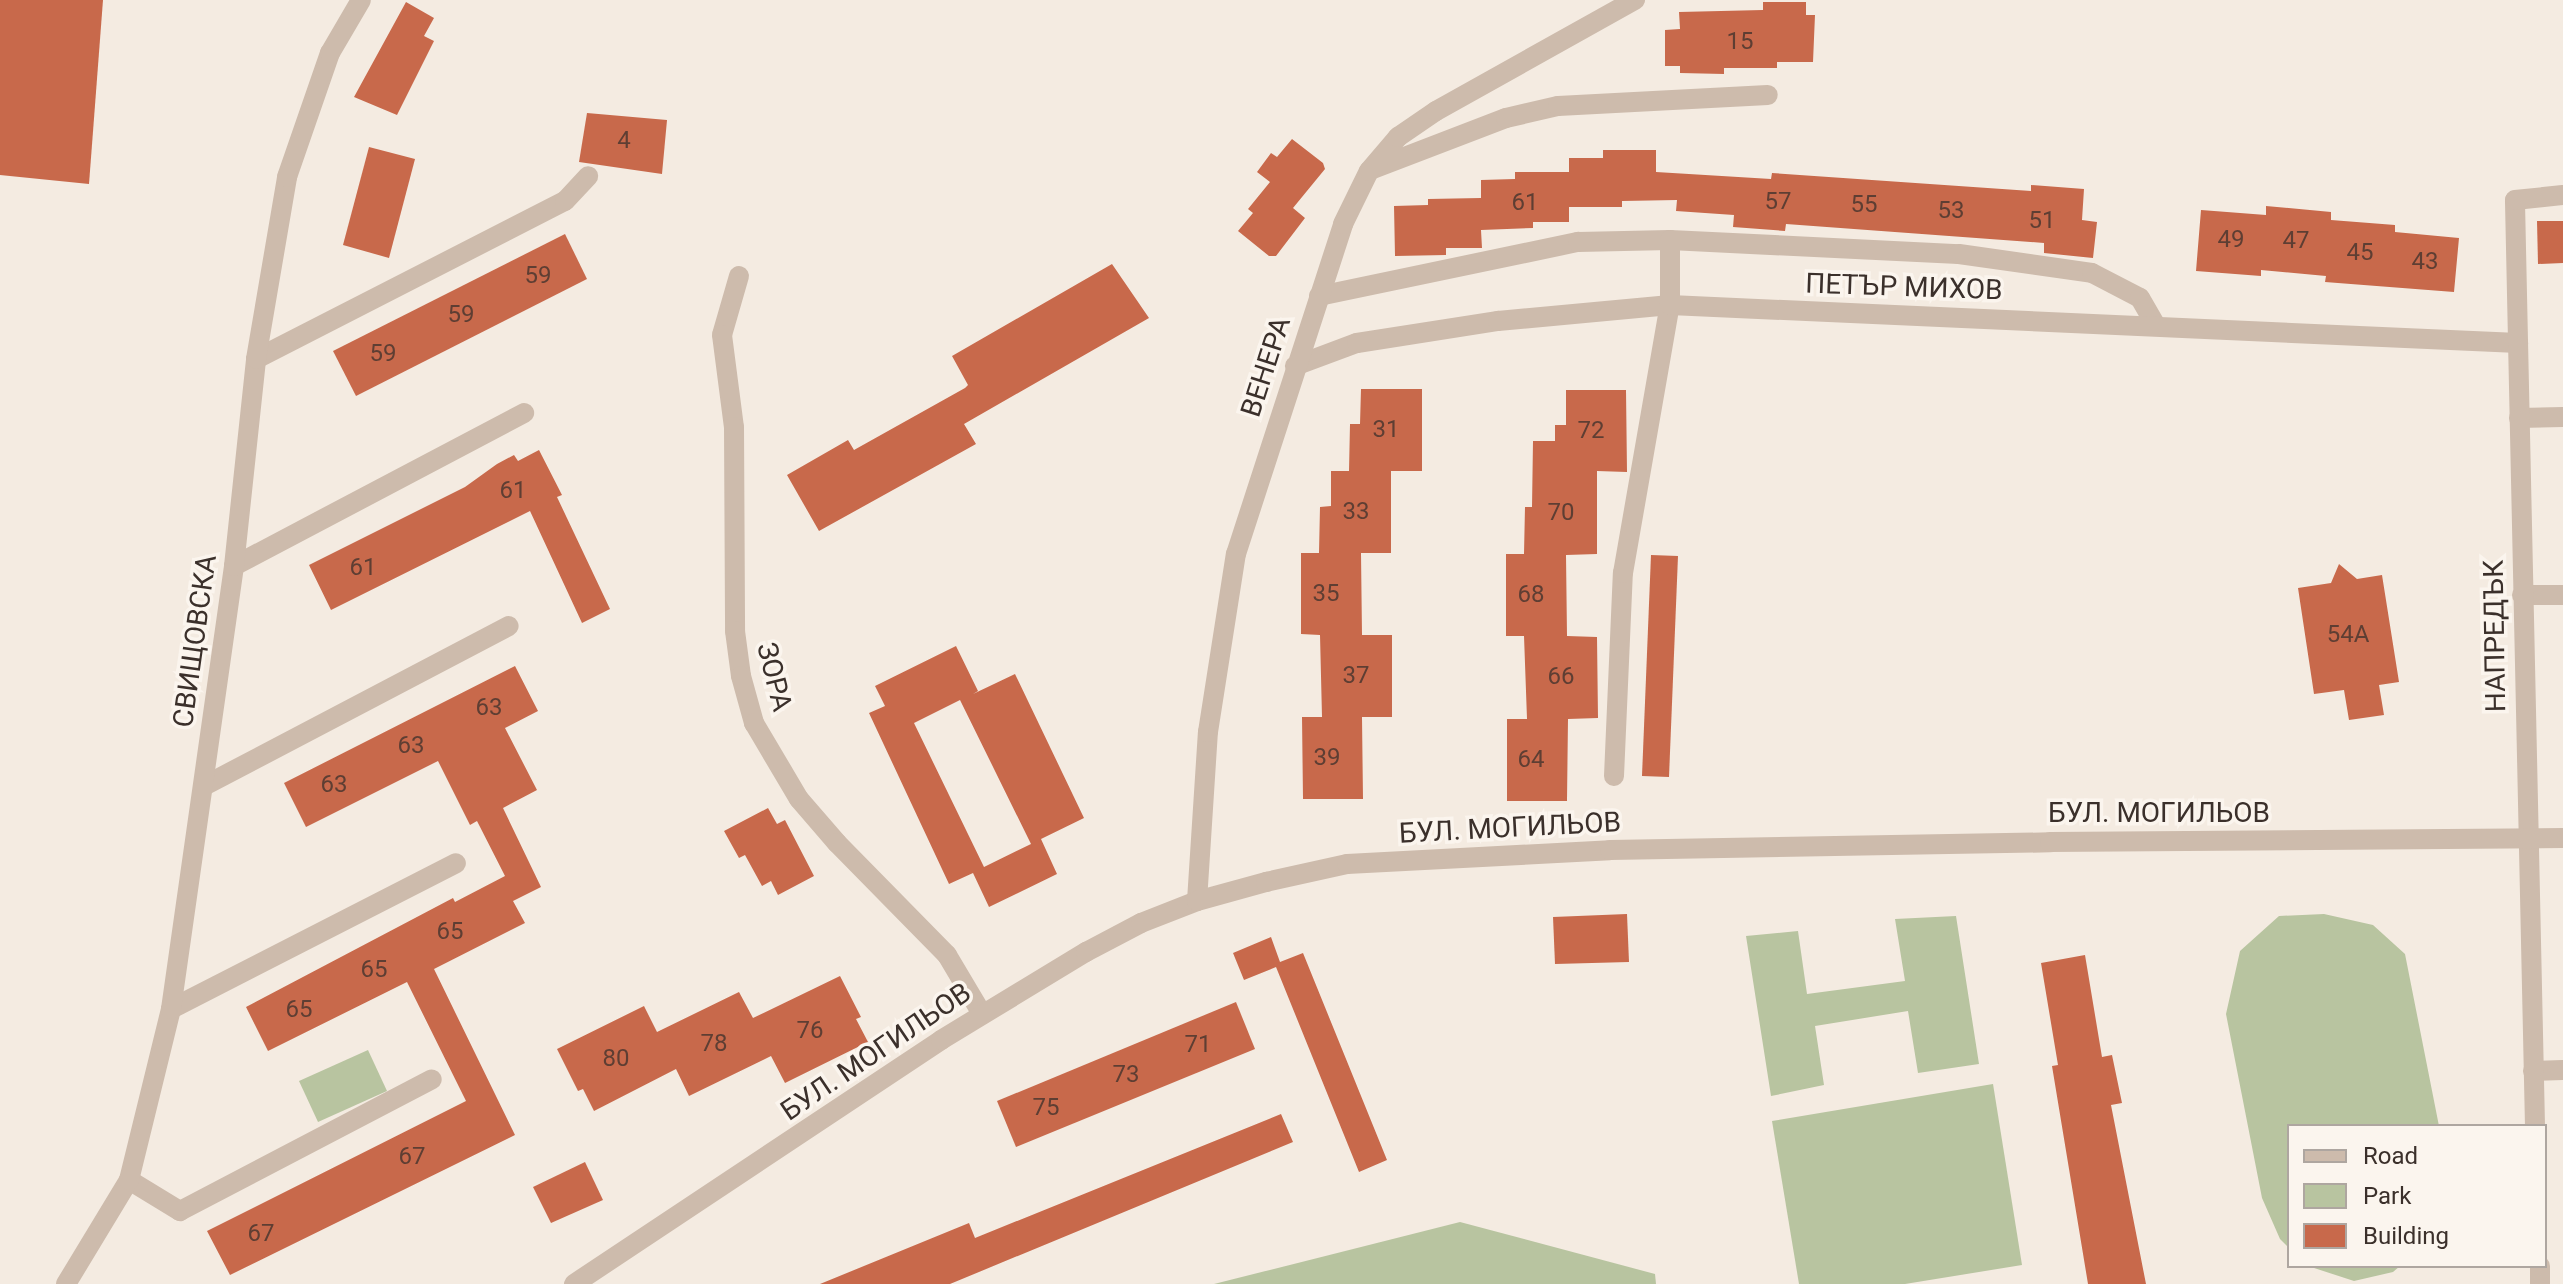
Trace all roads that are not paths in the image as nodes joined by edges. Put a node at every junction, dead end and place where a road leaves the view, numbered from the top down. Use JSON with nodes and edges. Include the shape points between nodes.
{"nodes":[{"id":1,"x":361,"y":0,"type":"edge"},
{"id":2,"x":1635,"y":0,"type":"edge"},
{"id":3,"x":1768,"y":95,"type":"dead end"},
{"id":4,"x":1369,"y":171,"type":"junction"},
{"id":5,"x":588,"y":176,"type":"dead end"},
{"id":6,"x":2563,"y":195,"type":"edge"},
{"id":7,"x":1670,"y":240,"type":"junction"},
{"id":8,"x":739,"y":276,"type":"dead end"},
{"id":9,"x":1319,"y":296,"type":"junction"},
{"id":10,"x":1670,"y":305,"type":"junction"},
{"id":11,"x":2155,"y":324,"type":"junction"},
{"id":12,"x":2518,"y":343,"type":"junction"},
{"id":13,"x":256,"y":359,"type":"junction"},
{"id":14,"x":1295,"y":366,"type":"junction"},
{"id":15,"x":524,"y":413,"type":"dead end"},
{"id":16,"x":2563,"y":417,"type":"edge"},
{"id":17,"x":2519,"y":418,"type":"junction"},
{"id":18,"x":234,"y":566,"type":"junction"},
{"id":19,"x":2522,"y":595,"type":"junction"},
{"id":20,"x":2563,"y":595,"type":"edge"},
{"id":21,"x":509,"y":626,"type":"dead end"},
{"id":22,"x":1614,"y":776,"type":"dead end"},
{"id":23,"x":204,"y":786,"type":"junction"},
{"id":24,"x":2526,"y":837,"type":"junction"},
{"id":25,"x":2563,"y":838,"type":"edge"},
{"id":26,"x":456,"y":863,"type":"dead end"},
{"id":27,"x":1197,"y":901,"type":"junction"},
{"id":28,"x":171,"y":1009,"type":"junction"},
{"id":29,"x":982,"y":1014,"type":"junction"},
{"id":30,"x":2563,"y":1070,"type":"edge"},
{"id":31,"x":2533,"y":1071,"type":"junction"},
{"id":32,"x":432,"y":1079,"type":"dead end"},
{"id":33,"x":2535,"y":1124,"type":"edge"},
{"id":34,"x":129,"y":1180,"type":"junction"},
{"id":35,"x":66,"y":1284,"type":"edge"},
{"id":36,"x":574,"y":1284,"type":"edge"}],
"edges":[{"from":1,"to":13,"type":"street","name":"СВИЩОВСКА","via":[[330,53],[287,177]]},
{"from":2,"to":4,"type":"street","name":"ВЕНЕРА","via":[[1436,111],[1398,137]]},
{"from":3,"to":4,"type":"street","via":[[1558,106],[1506,118]]},
{"from":4,"to":9,"type":"street","name":"ВЕНЕРА","via":[[1343,224]]},
{"from":5,"to":13,"type":"street","via":[[565,201]]},
{"from":6,"to":12,"type":"street","name":"НАПРЕДЪК","via":[[2515,200]]},
{"from":7,"to":9,"type":"street","via":[[1578,242]]},
{"from":7,"to":10,"type":"street"},
{"from":7,"to":11,"type":"street","via":[[1959,254],[2092,273],[2140,298]]},
{"from":8,"to":29,"type":"street","name":"ЗОРА","via":[[722,335],[734,427],[735,631],[754,723],[799,799],[947,955]]},
{"from":9,"to":14,"type":"street","name":"ВЕНЕРА"},
{"from":10,"to":11,"type":"street","name":"ПЕТЪР МИХОВ"},
{"from":10,"to":14,"type":"street","name":"ПЕТЪР МИХОВ","via":[[1498,321],[1357,343]]},
{"from":10,"to":22,"type":"street","via":[[1623,573]]},
{"from":11,"to":12,"type":"street","name":"ПЕТЪР МИХОВ"},
{"from":12,"to":17,"type":"street","name":"НАПРЕДЪК"},
{"from":13,"to":18,"type":"street","name":"СВИЩОВСКА"},
{"from":14,"to":27,"type":"street","name":"ВЕНЕРА","via":[[1236,554],[1208,732]]},
{"from":15,"to":18,"type":"street"},
{"from":16,"to":17,"type":"street"},
{"from":17,"to":19,"type":"street","name":"НАПРЕДЪК"},
{"from":18,"to":23,"type":"street","name":"СВИЩОВСКА"},
{"from":19,"to":20,"type":"street"},
{"from":19,"to":24,"type":"street","name":"НАПРЕДЪК"},
{"from":21,"to":23,"type":"street"},
{"from":23,"to":28,"type":"street","name":"СВИЩОВСКА"},
{"from":24,"to":25,"type":"street","name":"БУЛ. МОГИЛЬОВ"},
{"from":24,"to":27,"type":"street","name":"БУЛ. МОГИЛЬОВ","via":[[1610,850],[1347,864]]},
{"from":24,"to":31,"type":"street","name":"НАПРЕДЪК"},
{"from":26,"to":28,"type":"street"},
{"from":27,"to":29,"type":"street","name":"БУЛ. МОГИЛЬОВ","via":[[1141,923]]},
{"from":28,"to":34,"type":"street","name":"СВИЩОВСКА"},
{"from":29,"to":36,"type":"street","name":"БУЛ. МОГИЛЬОВ"},
{"from":30,"to":31,"type":"street"},
{"from":31,"to":33,"type":"street","name":"НАПРЕДЪК"},
{"from":32,"to":34,"type":"street","via":[[180,1211]]},
{"from":34,"to":35,"type":"street","name":"СВИЩОВСКА"}]}
